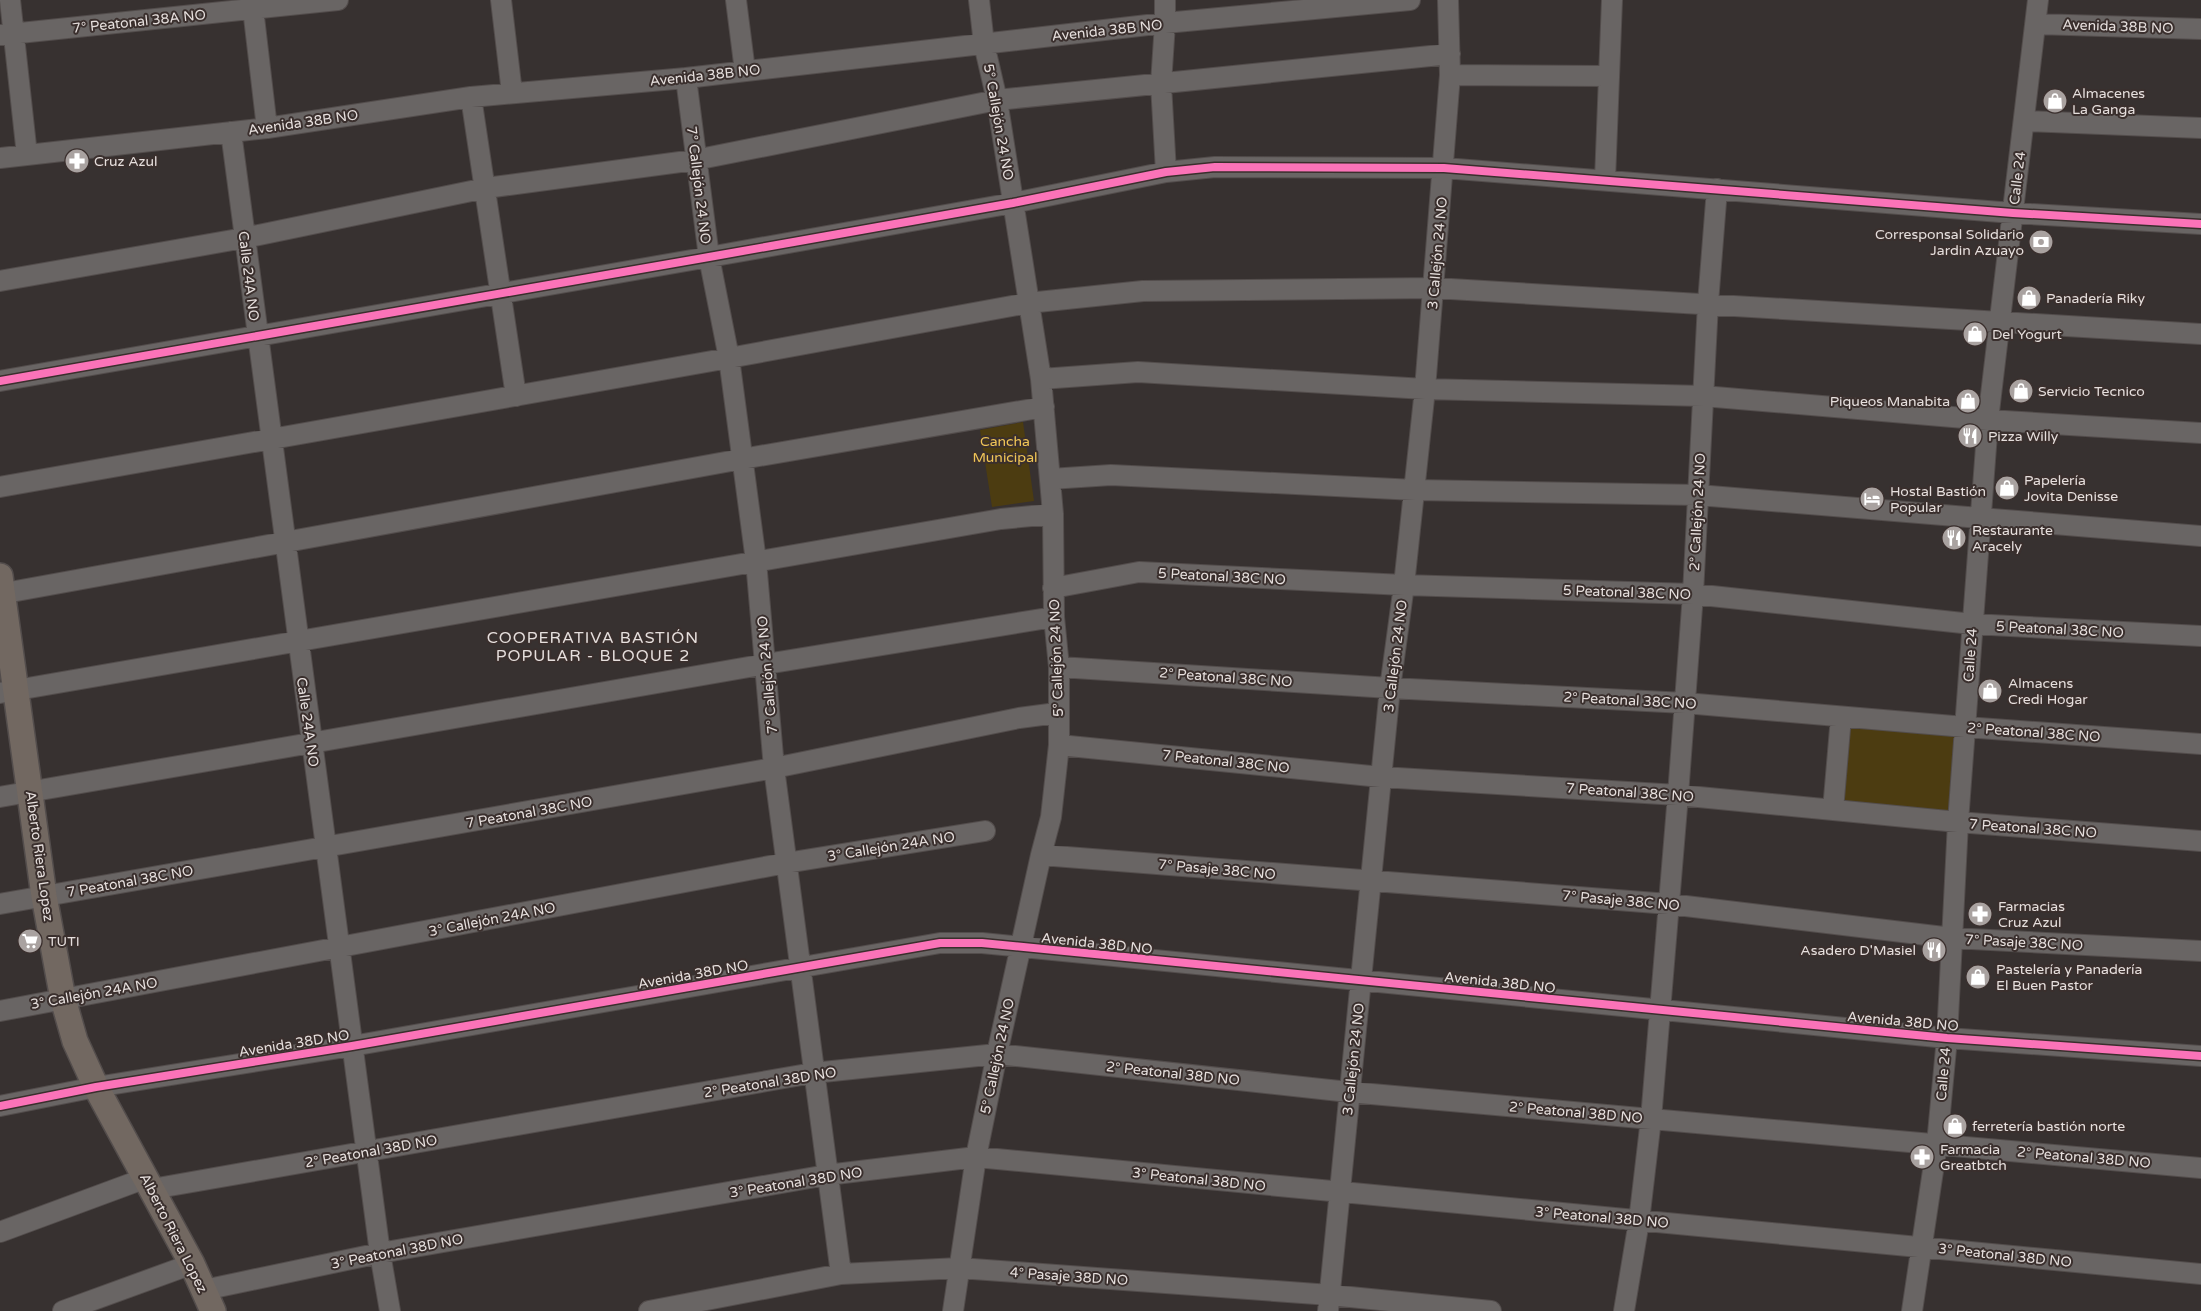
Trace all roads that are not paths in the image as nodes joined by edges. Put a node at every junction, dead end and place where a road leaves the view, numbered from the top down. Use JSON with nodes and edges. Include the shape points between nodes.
{"nodes":[{"id":1,"x":10,"y":0,"type":"edge"},
{"id":2,"x":338,"y":0,"type":"edge"},
{"id":3,"x":501,"y":0,"type":"edge"},
{"id":4,"x":736,"y":0,"type":"edge"},
{"id":5,"x":979,"y":0,"type":"edge"},
{"id":6,"x":1165,"y":0,"type":"edge"},
{"id":7,"x":1410,"y":0,"type":"edge"},
{"id":8,"x":1448,"y":0,"type":"edge"},
{"id":9,"x":1612,"y":0,"type":"edge"},
{"id":10,"x":2038,"y":0,"type":"edge"},
{"id":11,"x":252,"y":4,"type":"edge"},
{"id":12,"x":1165,"y":23,"type":"junction"},
{"id":13,"x":2036,"y":24,"type":"junction"},
{"id":14,"x":2201,"y":29,"type":"edge"},
{"id":15,"x":7,"y":34,"type":"edge"},
{"id":16,"x":984,"y":44,"type":"junction"},
{"id":17,"x":1450,"y":54,"type":"junction"},
{"id":18,"x":745,"y":71,"type":"junction"},
{"id":19,"x":1450,"y":75,"type":"junction"},
{"id":20,"x":1607,"y":76,"type":"junction"},
{"id":21,"x":686,"y":78,"type":"junction"},
{"id":22,"x":1160,"y":84,"type":"junction"},
{"id":23,"x":512,"y":93,"type":"junction"},
{"id":24,"x":471,"y":97,"type":"junction"},
{"id":25,"x":997,"y":100,"type":"junction"},
{"id":26,"x":2024,"y":121,"type":"junction"},
{"id":27,"x":267,"y":128,"type":"junction"},
{"id":28,"x":2201,"y":128,"type":"edge"},
{"id":29,"x":230,"y":132,"type":"junction"},
{"id":30,"x":26,"y":155,"type":"junction"},
{"id":31,"x":0,"y":158,"type":"edge"},
{"id":32,"x":695,"y":160,"type":"junction"},
{"id":33,"x":1444,"y":168,"type":"junction"},
{"id":34,"x":1166,"y":172,"type":"junction"},
{"id":35,"x":1605,"y":180,"type":"junction"},
{"id":36,"x":486,"y":188,"type":"junction"},
{"id":37,"x":1717,"y":190,"type":"junction"},
{"id":38,"x":1013,"y":202,"type":"junction"},
{"id":39,"x":2013,"y":213,"type":"junction"},
{"id":40,"x":2201,"y":224,"type":"edge"},
{"id":41,"x":244,"y":238,"type":"junction"},
{"id":42,"x":709,"y":257,"type":"junction"},
{"id":43,"x":0,"y":281,"type":"edge"},
{"id":44,"x":1434,"y":288,"type":"junction"},
{"id":45,"x":500,"y":294,"type":"junction"},
{"id":46,"x":1028,"y":303,"type":"junction"},
{"id":47,"x":1708,"y":303,"type":"junction"},
{"id":48,"x":2000,"y":322,"type":"junction"},
{"id":49,"x":2201,"y":334,"type":"edge"},
{"id":50,"x":256,"y":336,"type":"junction"},
{"id":51,"x":728,"y":358,"type":"junction"},
{"id":52,"x":1041,"y":379,"type":"junction"},
{"id":53,"x":0,"y":381,"type":"edge"},
{"id":54,"x":1425,"y":389,"type":"junction"},
{"id":55,"x":516,"y":396,"type":"junction"},
{"id":56,"x":1703,"y":396,"type":"junction"},
{"id":57,"x":1044,"y":408,"type":"junction"},
{"id":58,"x":1988,"y":420,"type":"junction"},
{"id":59,"x":2201,"y":433,"type":"edge"},
{"id":60,"x":270,"y":439,"type":"junction"},
{"id":61,"x":742,"y":459,"type":"junction"},
{"id":62,"x":1050,"y":479,"type":"junction"},
{"id":63,"x":0,"y":487,"type":"edge"},
{"id":64,"x":1415,"y":490,"type":"junction"},
{"id":65,"x":1698,"y":495,"type":"junction"},
{"id":66,"x":1053,"y":514,"type":"junction"},
{"id":67,"x":1980,"y":519,"type":"junction"},
{"id":68,"x":2201,"y":536,"type":"edge"},
{"id":69,"x":284,"y":543,"type":"junction"},
{"id":70,"x":756,"y":561,"type":"junction"},
{"id":71,"x":1404,"y":585,"type":"junction"},
{"id":72,"x":1,"y":588,"type":"edge"},
{"id":73,"x":1053,"y":588,"type":"junction"},
{"id":74,"x":1693,"y":594,"type":"junction"},
{"id":75,"x":1054,"y":617,"type":"junction"},
{"id":76,"x":1972,"y":624,"type":"junction"},
{"id":77,"x":2201,"y":636,"type":"edge"},
{"id":78,"x":297,"y":642,"type":"junction"},
{"id":79,"x":766,"y":664,"type":"junction"},
{"id":80,"x":1059,"y":667,"type":"junction"},
{"id":81,"x":1390,"y":688,"type":"junction"},
{"id":82,"x":8,"y":692,"type":"edge"},
{"id":83,"x":1685,"y":703,"type":"junction"},
{"id":84,"x":1057,"y":713,"type":"junction"},
{"id":85,"x":1841,"y":716,"type":"junction"},
{"id":86,"x":1965,"y":728,"type":"junction"},
{"id":87,"x":311,"y":744,"type":"junction"},
{"id":88,"x":2201,"y":744,"type":"edge"},
{"id":89,"x":1059,"y":745,"type":"junction"},
{"id":90,"x":774,"y":768,"type":"junction"},
{"id":91,"x":1381,"y":777,"type":"junction"},
{"id":92,"x":30,"y":791,"type":"junction"},
{"id":93,"x":1678,"y":795,"type":"junction"},
{"id":94,"x":0,"y":796,"type":"edge"},
{"id":95,"x":1832,"y":810,"type":"junction"},
{"id":96,"x":1958,"y":822,"type":"junction"},
{"id":97,"x":985,"y":831,"type":"dead end"},
{"id":98,"x":2201,"y":841,"type":"edge"},
{"id":99,"x":326,"y":848,"type":"junction"},
{"id":100,"x":1041,"y":855,"type":"junction"},
{"id":101,"x":786,"y":862,"type":"junction"},
{"id":102,"x":1370,"y":882,"type":"junction"},
{"id":103,"x":44,"y":896,"type":"junction"},
{"id":104,"x":0,"y":904,"type":"edge"},
{"id":105,"x":1669,"y":904,"type":"junction"},
{"id":106,"x":1952,"y":938,"type":"junction"},
{"id":107,"x":339,"y":948,"type":"junction"},
{"id":108,"x":1021,"y":948,"type":"junction"},
{"id":109,"x":2201,"y":951,"type":"edge"},
{"id":110,"x":801,"y":968,"type":"junction"},
{"id":111,"x":1360,"y":981,"type":"junction"},
{"id":112,"x":63,"y":999,"type":"junction"},
{"id":113,"x":0,"y":1010,"type":"edge"},
{"id":114,"x":1658,"y":1010,"type":"junction"},
{"id":115,"x":1947,"y":1038,"type":"junction"},
{"id":116,"x":352,"y":1046,"type":"junction"},
{"id":117,"x":996,"y":1054,"type":"junction"},
{"id":118,"x":2201,"y":1056,"type":"edge"},
{"id":119,"x":813,"y":1073,"type":"junction"},
{"id":120,"x":96,"y":1087,"type":"junction"},
{"id":121,"x":1349,"y":1092,"type":"junction"},
{"id":122,"x":0,"y":1106,"type":"edge"},
{"id":123,"x":1650,"y":1119,"type":"junction"},
{"id":124,"x":1937,"y":1144,"type":"junction"},
{"id":125,"x":366,"y":1152,"type":"junction"},
{"id":126,"x":976,"y":1157,"type":"junction"},
{"id":127,"x":2201,"y":1168,"type":"edge"},
{"id":128,"x":827,"y":1176,"type":"junction"},
{"id":129,"x":149,"y":1183,"type":"junction"},
{"id":130,"x":1339,"y":1193,"type":"junction"},
{"id":131,"x":1638,"y":1221,"type":"junction"},
{"id":132,"x":0,"y":1232,"type":"edge"},
{"id":133,"x":1923,"y":1247,"type":"junction"},
{"id":134,"x":380,"y":1252,"type":"junction"},
{"id":135,"x":192,"y":1264,"type":"junction"},
{"id":136,"x":959,"y":1268,"type":"junction"},
{"id":137,"x":841,"y":1274,"type":"junction"},
{"id":138,"x":2201,"y":1274,"type":"edge"},
{"id":139,"x":209,"y":1300,"type":"edge"},
{"id":140,"x":1329,"y":1303,"type":"edge"},
{"id":141,"x":63,"y":1311,"type":"edge"},
{"id":142,"x":390,"y":1311,"type":"edge"},
{"id":143,"x":649,"y":1311,"type":"edge"},
{"id":144,"x":954,"y":1311,"type":"edge"},
{"id":145,"x":1492,"y":1311,"type":"edge"},
{"id":146,"x":1624,"y":1311,"type":"edge"},
{"id":147,"x":1912,"y":1311,"type":"edge"}],
"edges":[{"from":1,"to":15,"type":"street"},
{"from":2,"to":11,"type":"street","name":"7° Peatonal 38A NO"},
{"from":3,"to":23,"type":"street"},
{"from":4,"to":18,"type":"street"},
{"from":5,"to":16,"type":"street","name":"5° Callejón 24 NO"},
{"from":6,"to":12,"type":"street"},
{"from":7,"to":12,"type":"street","name":"Avenida 38B NO"},
{"from":8,"to":17,"type":"street","name":"3 Callejón 24 NO"},
{"from":9,"to":20,"type":"street"},
{"from":10,"to":13,"type":"street","name":"Calle 24"},
{"from":11,"to":15,"type":"street","name":"7° Peatonal 38A NO"},
{"from":11,"to":27,"type":"street"},
{"from":12,"to":16,"type":"street","name":"Avenida 38B NO"},
{"from":12,"to":22,"type":"street"},
{"from":13,"to":14,"type":"street","name":"Avenida 38B NO"},
{"from":13,"to":26,"type":"street","name":"Calle 24"},
{"from":15,"to":30,"type":"street"},
{"from":16,"to":18,"type":"street","name":"Avenida 38B NO"},
{"from":16,"to":25,"type":"street","name":"5° Callejón 24 NO"},
{"from":17,"to":19,"type":"street","name":"3 Callejón 24 NO"},
{"from":17,"to":22,"type":"street"},
{"from":18,"to":21,"type":"street","name":"Avenida 38B NO"},
{"from":19,"to":20,"type":"street"},
{"from":19,"to":33,"type":"street","name":"3 Callejón 24 NO"},
{"from":20,"to":35,"type":"street"},
{"from":21,"to":23,"type":"street","name":"Avenida 38B NO"},
{"from":21,"to":32,"type":"street","name":"7° Callejón 24 NO"},
{"from":22,"to":25,"type":"street"},
{"from":22,"to":34,"type":"street"},
{"from":23,"to":24,"type":"street","name":"Avenida 38B NO"},
{"from":24,"to":27,"type":"street","name":"Avenida 38B NO"},
{"from":24,"to":36,"type":"street"},
{"from":25,"to":32,"type":"street"},
{"from":25,"to":38,"type":"street","name":"5° Callejón 24 NO"},
{"from":26,"to":28,"type":"street"},
{"from":26,"to":39,"type":"street","name":"Calle 24"},
{"from":27,"to":29,"type":"street","name":"Avenida 38B NO"},
{"from":29,"to":30,"type":"street","name":"Avenida 38B NO"},
{"from":29,"to":41,"type":"street","name":"Calle 24A NO"},
{"from":30,"to":31,"type":"street","name":"Avenida 38B NO"},
{"from":32,"to":36,"type":"street"},
{"from":32,"to":42,"type":"street","name":"7° Callejón 24 NO"},
{"from":33,"to":34,"type":"street","via":[[1215,167]]},
{"from":33,"to":35,"type":"street"},
{"from":33,"to":44,"type":"street","name":"3 Callejón 24 NO"},
{"from":34,"to":38,"type":"street"},
{"from":35,"to":37,"type":"street"},
{"from":36,"to":41,"type":"street"},
{"from":36,"to":45,"type":"street"},
{"from":37,"to":39,"type":"street"},
{"from":37,"to":47,"type":"street","name":"2° Callejón 24 NO"},
{"from":38,"to":42,"type":"street"},
{"from":38,"to":46,"type":"street","name":"5° Callejón 24 NO"},
{"from":39,"to":40,"type":"street"},
{"from":39,"to":48,"type":"street","name":"Calle 24"},
{"from":41,"to":43,"type":"street"},
{"from":41,"to":50,"type":"street","name":"Calle 24A NO"},
{"from":42,"to":45,"type":"street"},
{"from":42,"to":51,"type":"street","name":"7° Callejón 24 NO"},
{"from":44,"to":46,"type":"street","via":[[1144,290]]},
{"from":44,"to":47,"type":"street"},
{"from":44,"to":54,"type":"street","name":"3 Callejón 24 NO"},
{"from":45,"to":50,"type":"street"},
{"from":45,"to":55,"type":"street"},
{"from":46,"to":51,"type":"street"},
{"from":46,"to":52,"type":"street","name":"5° Callejón 24 NO"},
{"from":47,"to":48,"type":"street"},
{"from":47,"to":56,"type":"street","name":"2° Callejón 24 NO"},
{"from":48,"to":49,"type":"street"},
{"from":48,"to":58,"type":"street","name":"Calle 24"},
{"from":50,"to":53,"type":"street"},
{"from":50,"to":60,"type":"street","name":"Calle 24A NO"},
{"from":51,"to":55,"type":"street"},
{"from":51,"to":61,"type":"street","name":"7° Callejón 24 NO"},
{"from":52,"to":54,"type":"street","via":[[1138,372]]},
{"from":52,"to":57,"type":"street","name":"5° Callejón 24 NO"},
{"from":54,"to":56,"type":"street"},
{"from":54,"to":64,"type":"street","name":"3 Callejón 24 NO"},
{"from":55,"to":60,"type":"street"},
{"from":56,"to":58,"type":"street"},
{"from":56,"to":65,"type":"street","name":"2° Callejón 24 NO"},
{"from":57,"to":61,"type":"street"},
{"from":57,"to":62,"type":"street","name":"5° Callejón 24 NO"},
{"from":58,"to":59,"type":"street"},
{"from":58,"to":67,"type":"street","name":"Calle 24"},
{"from":60,"to":63,"type":"street"},
{"from":60,"to":69,"type":"street","name":"Calle 24A NO"},
{"from":61,"to":69,"type":"street"},
{"from":61,"to":70,"type":"street","name":"7° Callejón 24 NO"},
{"from":62,"to":64,"type":"street","via":[[1111,475]]},
{"from":62,"to":66,"type":"street","name":"5° Callejón 24 NO"},
{"from":64,"to":65,"type":"street"},
{"from":64,"to":71,"type":"street","name":"3 Callejón 24 NO"},
{"from":65,"to":67,"type":"street"},
{"from":65,"to":74,"type":"street","name":"2° Callejón 24 NO"},
{"from":66,"to":70,"type":"street","via":[[1001,519]]},
{"from":66,"to":73,"type":"street","name":"5° Callejón 24 NO"},
{"from":67,"to":68,"type":"street"},
{"from":67,"to":76,"type":"street","name":"Calle 24"},
{"from":69,"to":72,"type":"street"},
{"from":69,"to":78,"type":"street","name":"Calle 24A NO"},
{"from":70,"to":78,"type":"street"},
{"from":70,"to":79,"type":"street","name":"7° Callejón 24 NO"},
{"from":71,"to":73,"type":"street","name":"5 Peatonal 38C NO","via":[[1140,572]]},
{"from":71,"to":74,"type":"street","name":"5 Peatonal 38C NO"},
{"from":71,"to":81,"type":"street","name":"3 Callejón 24 NO"},
{"from":72,"to":82,"type":"main road","name":"Alberto Riera Lopez"},
{"from":73,"to":75,"type":"street","name":"5° Callejón 24 NO"},
{"from":74,"to":76,"type":"street","name":"5 Peatonal 38C NO"},
{"from":74,"to":83,"type":"street","name":"2° Callejón 24 NO"},
{"from":75,"to":79,"type":"street"},
{"from":75,"to":80,"type":"street","name":"5° Callejón 24 NO"},
{"from":76,"to":77,"type":"street","name":"5 Peatonal 38C NO"},
{"from":76,"to":86,"type":"street","name":"Calle 24"},
{"from":78,"to":82,"type":"street"},
{"from":78,"to":87,"type":"street","name":"Calle 24A NO"},
{"from":79,"to":87,"type":"street"},
{"from":79,"to":90,"type":"street","name":"7° Callejón 24 NO"},
{"from":80,"to":81,"type":"street","name":"2° Peatonal 38C NO"},
{"from":80,"to":84,"type":"street","name":"5° Callejón 24 NO"},
{"from":81,"to":83,"type":"street","name":"2° Peatonal 38C NO"},
{"from":81,"to":91,"type":"street","name":"3 Callejón 24 NO"},
{"from":82,"to":92,"type":"main road","name":"Alberto Riera Lopez"},
{"from":83,"to":85,"type":"street","name":"2° Peatonal 38C NO"},
{"from":83,"to":93,"type":"street","name":"2° Callejón 24 NO"},
{"from":84,"to":89,"type":"street","name":"5° Callejón 24 NO"},
{"from":84,"to":90,"type":"street","name":"7 Peatonal 38C NO","via":[[1018,718]]},
{"from":85,"to":86,"type":"street","name":"2° Peatonal 38C NO"},
{"from":85,"to":95,"type":"street"},
{"from":86,"to":88,"type":"street","name":"2° Peatonal 38C NO"},
{"from":86,"to":96,"type":"street","name":"Calle 24"},
{"from":87,"to":92,"type":"street"},
{"from":87,"to":99,"type":"street","name":"Calle 24A NO"},
{"from":89,"to":91,"type":"street","name":"7 Peatonal 38C NO"},
{"from":89,"to":100,"type":"street","name":"5° Callejón 24 NO","via":[[1051,817]]},
{"from":90,"to":99,"type":"street","name":"7 Peatonal 38C NO"},
{"from":90,"to":101,"type":"street","name":"7° Callejón 24 NO"},
{"from":91,"to":93,"type":"street","name":"7 Peatonal 38C NO"},
{"from":91,"to":102,"type":"street","name":"3 Callejón 24 NO"},
{"from":92,"to":94,"type":"street"},
{"from":92,"to":103,"type":"main road","name":"Alberto Riera Lopez"},
{"from":93,"to":95,"type":"street","name":"7 Peatonal 38C NO"},
{"from":93,"to":105,"type":"street","name":"2° Callejón 24 NO"},
{"from":95,"to":96,"type":"street","name":"7 Peatonal 38C NO"},
{"from":96,"to":98,"type":"street","name":"7 Peatonal 38C NO"},
{"from":96,"to":106,"type":"street","name":"Calle 24"},
{"from":97,"to":101,"type":"street","name":"3° Callejón 24A NO"},
{"from":99,"to":103,"type":"street","name":"7 Peatonal 38C NO"},
{"from":99,"to":107,"type":"street","name":"Calle 24A NO"},
{"from":100,"to":102,"type":"street","name":"7° Pasaje 38C NO"},
{"from":100,"to":108,"type":"street","name":"5° Callejón 24 NO"},
{"from":101,"to":107,"type":"street","name":"3° Callejón 24A NO"},
{"from":101,"to":110,"type":"street","name":"7° Callejón 24 NO"},
{"from":102,"to":105,"type":"street","name":"7° Pasaje 38C NO"},
{"from":102,"to":111,"type":"street","name":"3 Callejón 24 NO"},
{"from":103,"to":104,"type":"street","name":"7 Peatonal 38C NO"},
{"from":103,"to":112,"type":"main road","name":"Alberto Riera Lopez"},
{"from":105,"to":106,"type":"street","name":"7° Pasaje 38C NO"},
{"from":105,"to":114,"type":"street","name":"2° Callejón 24 NO"},
{"from":106,"to":109,"type":"street","name":"7° Pasaje 38C NO"},
{"from":106,"to":115,"type":"street","name":"Calle 24"},
{"from":107,"to":112,"type":"street","name":"3° Callejón 24A NO"},
{"from":107,"to":116,"type":"street","name":"Calle 24A NO"},
{"from":108,"to":110,"type":"street","name":"Avenida 38D NO","via":[[982,943],[940,943]]},
{"from":108,"to":111,"type":"street","name":"Avenida 38D NO"},
{"from":108,"to":117,"type":"street","name":"5° Callejón 24 NO"},
{"from":110,"to":116,"type":"street","name":"Avenida 38D NO"},
{"from":110,"to":119,"type":"street","name":"7° Callejón 24 NO"},
{"from":111,"to":114,"type":"street","name":"Avenida 38D NO"},
{"from":111,"to":121,"type":"street","name":"3 Callejón 24 NO"},
{"from":112,"to":113,"type":"street","name":"3° Callejón 24A NO"},
{"from":112,"to":120,"type":"main road","name":"Alberto Riera Lopez","via":[[76,1041]]},
{"from":114,"to":115,"type":"street","name":"Avenida 38D NO"},
{"from":114,"to":123,"type":"street","name":"2° Callejón 24 NO"},
{"from":115,"to":118,"type":"street","name":"Avenida 38D NO"},
{"from":115,"to":124,"type":"street","name":"Calle 24"},
{"from":116,"to":120,"type":"street","name":"Avenida 38D NO"},
{"from":116,"to":125,"type":"street","name":"Calle 24A NO"},
{"from":117,"to":119,"type":"street","name":"2° Peatonal 38D NO"},
{"from":117,"to":121,"type":"street","name":"2° Peatonal 38D NO"},
{"from":117,"to":126,"type":"street","name":"5° Callejón 24 NO"},
{"from":119,"to":125,"type":"street","name":"2° Peatonal 38D NO"},
{"from":119,"to":128,"type":"street","name":"7° Callejón 24 NO"},
{"from":120,"to":122,"type":"street","name":"Avenida 38D NO"},
{"from":120,"to":129,"type":"main road","name":"Alberto Riera Lopez"},
{"from":121,"to":123,"type":"street","name":"2° Peatonal 38D NO"},
{"from":121,"to":130,"type":"street","name":"3 Callejón 24 NO"},
{"from":123,"to":124,"type":"street","name":"2° Peatonal 38D NO"},
{"from":123,"to":131,"type":"street","name":"2° Callejón 24 NO"},
{"from":124,"to":127,"type":"street","name":"2° Peatonal 38D NO"},
{"from":124,"to":133,"type":"street","name":"Calle 24"},
{"from":125,"to":129,"type":"street","name":"2° Peatonal 38D NO"},
{"from":125,"to":134,"type":"street","name":"Calle 24A NO"},
{"from":126,"to":128,"type":"street","name":"3° Peatonal 38D NO"},
{"from":126,"to":130,"type":"street","name":"3° Peatonal 38D NO"},
{"from":126,"to":136,"type":"street","name":"5° Callejón 24 NO"},
{"from":128,"to":134,"type":"street","name":"3° Peatonal 38D NO"},
{"from":128,"to":137,"type":"street","name":"7° Callejón 24 NO"},
{"from":129,"to":132,"type":"street","name":"2° Peatonal 38D NO"},
{"from":129,"to":135,"type":"main road","name":"Alberto Riera Lopez"},
{"from":130,"to":131,"type":"street","name":"3° Peatonal 38D NO"},
{"from":130,"to":140,"type":"street","name":"3 Callejón 24 NO"},
{"from":131,"to":133,"type":"street","name":"3° Peatonal 38D NO"},
{"from":131,"to":146,"type":"street","name":"2° Callejón 24 NO"},
{"from":133,"to":138,"type":"street","name":"3° Peatonal 38D NO"},
{"from":133,"to":147,"type":"street","name":"Calle 24"},
{"from":134,"to":139,"type":"street","name":"3° Peatonal 38D NO"},
{"from":134,"to":142,"type":"street","name":"Calle 24A NO"},
{"from":135,"to":139,"type":"main road","name":"Alberto Riera Lopez"},
{"from":135,"to":141,"type":"street"},
{"from":136,"to":137,"type":"street","name":"4° Pasaje 38D NO"},
{"from":136,"to":140,"type":"street","name":"4° Pasaje 38D NO"},
{"from":136,"to":144,"type":"street","name":"5° Callejón 24 NO"},
{"from":137,"to":143,"type":"street","name":"4° Pasaje 38D NO"},
{"from":140,"to":145,"type":"street","name":"4° Pasaje 38D NO"}]}
